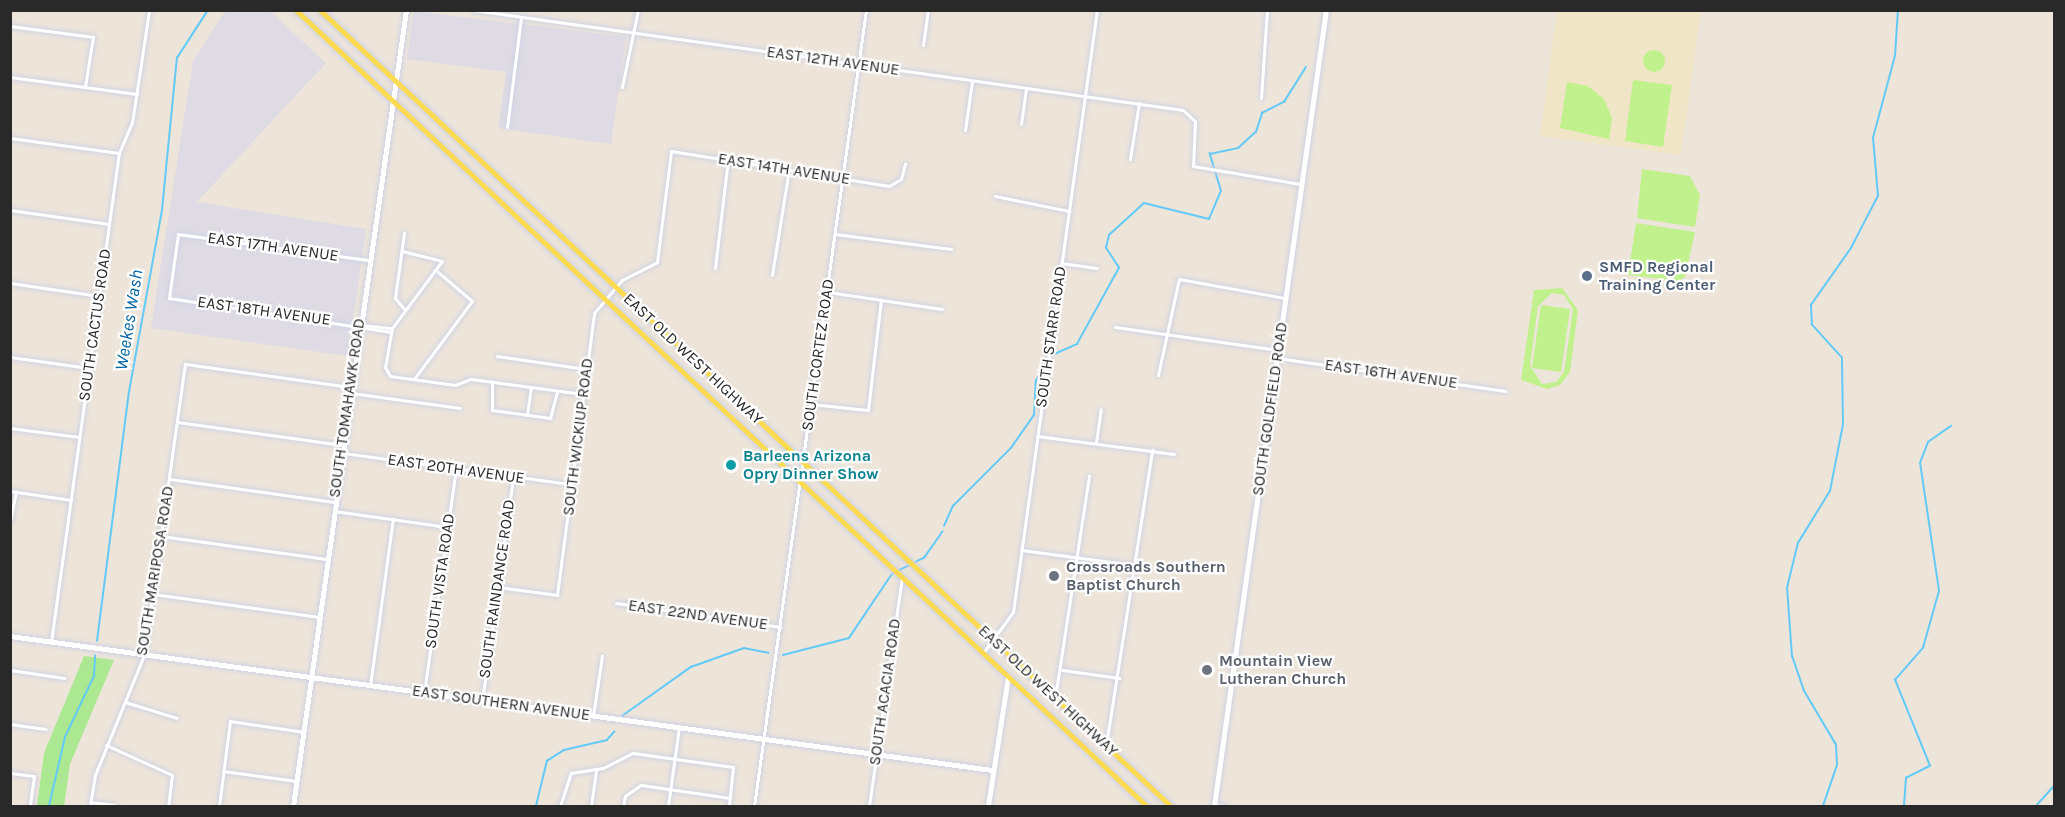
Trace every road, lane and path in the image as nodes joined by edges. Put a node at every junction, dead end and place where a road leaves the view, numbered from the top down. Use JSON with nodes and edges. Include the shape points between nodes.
{"nodes":[{"id":1,"x":149,"y":10,"type":"edge"},
{"id":2,"x":296,"y":10,"type":"edge"},
{"id":3,"x":320,"y":10,"type":"edge"},
{"id":4,"x":406,"y":10,"type":"edge"},
{"id":5,"x":473,"y":10,"type":"edge"},
{"id":6,"x":638,"y":10,"type":"edge"},
{"id":7,"x":866,"y":10,"type":"edge"},
{"id":8,"x":928,"y":10,"type":"edge"},
{"id":9,"x":1097,"y":10,"type":"edge"},
{"id":10,"x":1267,"y":10,"type":"edge"},
{"id":11,"x":1326,"y":10,"type":"edge"},
{"id":12,"x":521,"y":17,"type":"junction"},
{"id":13,"x":10,"y":26,"type":"edge"},
{"id":14,"x":631,"y":33,"type":"junction"},
{"id":15,"x":923,"y":45,"type":"dead end"},
{"id":16,"x":859,"y":64,"type":"junction"},
{"id":17,"x":10,"y":77,"type":"edge"},
{"id":18,"x":396,"y":82,"type":"junction"},
{"id":19,"x":972,"y":82,"type":"junction"},
{"id":20,"x":85,"y":87,"type":"junction"},
{"id":21,"x":622,"y":87,"type":"dead end"},
{"id":22,"x":1026,"y":89,"type":"junction"},
{"id":23,"x":137,"y":94,"type":"junction"},
{"id":24,"x":1085,"y":97,"type":"junction"},
{"id":25,"x":1262,"y":98,"type":"dead end"},
{"id":26,"x":393,"y":101,"type":"junction"},
{"id":27,"x":1139,"y":104,"type":"junction"},
{"id":28,"x":1021,"y":124,"type":"dead end"},
{"id":29,"x":507,"y":128,"type":"dead end"},
{"id":30,"x":965,"y":130,"type":"dead end"},
{"id":31,"x":10,"y":138,"type":"edge"},
{"id":32,"x":671,"y":152,"type":"joint"},
{"id":33,"x":119,"y":153,"type":"junction"},
{"id":34,"x":728,"y":159,"type":"junction"},
{"id":35,"x":1130,"y":159,"type":"dead end"},
{"id":36,"x":905,"y":164,"type":"dead end"},
{"id":37,"x":789,"y":169,"type":"junction"},
{"id":38,"x":843,"y":178,"type":"junction"},
{"id":39,"x":1301,"y":184,"type":"junction"},
{"id":40,"x":994,"y":196,"type":"dead end"},
{"id":41,"x":10,"y":210,"type":"edge"},
{"id":42,"x":1069,"y":211,"type":"junction"},
{"id":43,"x":109,"y":224,"type":"junction"},
{"id":44,"x":404,"y":233,"type":"dead end"},
{"id":45,"x":835,"y":234,"type":"junction"},
{"id":46,"x":951,"y":249,"type":"dead end"},
{"id":47,"x":402,"y":251,"type":"junction"},
{"id":48,"x":368,"y":260,"type":"junction"},
{"id":49,"x":1061,"y":263,"type":"junction"},
{"id":50,"x":715,"y":268,"type":"dead end"},
{"id":51,"x":1097,"y":268,"type":"dead end"},
{"id":52,"x":438,"y":272,"type":"junction"},
{"id":53,"x":772,"y":275,"type":"dead end"},
{"id":54,"x":10,"y":283,"type":"edge"},
{"id":55,"x":617,"y":288,"type":"junction"},
{"id":56,"x":827,"y":292,"type":"junction"},
{"id":57,"x":99,"y":296,"type":"junction"},
{"id":58,"x":1286,"y":297,"type":"junction"},
{"id":59,"x":169,"y":298,"type":"joint"},
{"id":60,"x":605,"y":300,"type":"junction"},
{"id":61,"x":881,"y":300,"type":"junction"},
{"id":62,"x":404,"y":309,"type":"junction"},
{"id":63,"x":942,"y":309,"type":"dead end"},
{"id":64,"x":359,"y":325,"type":"junction"},
{"id":65,"x":1115,"y":327,"type":"dead end"},
{"id":66,"x":392,"y":330,"type":"junction"},
{"id":67,"x":1166,"y":336,"type":"junction"},
{"id":68,"x":1278,"y":350,"type":"junction"},
{"id":69,"x":497,"y":356,"type":"dead end"},
{"id":70,"x":10,"y":357,"type":"edge"},
{"id":71,"x":1277,"y":358,"type":"junction"},
{"id":72,"x":89,"y":368,"type":"junction"},
{"id":73,"x":586,"y":369,"type":"junction"},
{"id":74,"x":1158,"y":375,"type":"dead end"},
{"id":75,"x":414,"y":380,"type":"junction"},
{"id":76,"x":492,"y":381,"type":"junction"},
{"id":77,"x":351,"y":387,"type":"junction"},
{"id":78,"x":531,"y":387,"type":"junction"},
{"id":79,"x":557,"y":391,"type":"junction"},
{"id":80,"x":1506,"y":391,"type":"dead end"},
{"id":81,"x":349,"y":393,"type":"junction"},
{"id":82,"x":583,"y":394,"type":"junction"},
{"id":83,"x":811,"y":404,"type":"junction"},
{"id":84,"x":460,"y":408,"type":"dead end"},
{"id":85,"x":1101,"y":409,"type":"dead end"},
{"id":86,"x":527,"y":415,"type":"junction"},
{"id":87,"x":177,"y":422,"type":"junction"},
{"id":88,"x":10,"y":428,"type":"edge"},
{"id":89,"x":1037,"y":435,"type":"junction"},
{"id":90,"x":79,"y":438,"type":"junction"},
{"id":91,"x":1096,"y":443,"type":"junction"},
{"id":92,"x":342,"y":445,"type":"junction"},
{"id":93,"x":1152,"y":450,"type":"junction"},
{"id":94,"x":341,"y":453,"type":"junction"},
{"id":95,"x":1174,"y":454,"type":"dead end"},
{"id":96,"x":803,"y":462,"type":"junction"},
{"id":97,"x":456,"y":469,"type":"junction"},
{"id":98,"x":1089,"y":476,"type":"dead end"},
{"id":99,"x":513,"y":477,"type":"junction"},
{"id":100,"x":169,"y":479,"type":"junction"},
{"id":101,"x":799,"y":481,"type":"junction"},
{"id":102,"x":570,"y":484,"type":"junction"},
{"id":103,"x":10,"y":491,"type":"edge"},
{"id":104,"x":16,"y":492,"type":"junction"},
{"id":105,"x":71,"y":500,"type":"junction"},
{"id":106,"x":334,"y":502,"type":"junction"},
{"id":107,"x":333,"y":510,"type":"junction"},
{"id":108,"x":393,"y":519,"type":"junction"},
{"id":109,"x":10,"y":522,"type":"edge"},
{"id":110,"x":448,"y":527,"type":"junction"},
{"id":111,"x":161,"y":536,"type":"junction"},
{"id":112,"x":1021,"y":550,"type":"junction"},
{"id":113,"x":1078,"y":557,"type":"junction"},
{"id":114,"x":326,"y":559,"type":"junction"},
{"id":115,"x":1134,"y":565,"type":"junction"},
{"id":116,"x":902,"y":578,"type":"junction"},
{"id":117,"x":498,"y":587,"type":"junction"},
{"id":118,"x":153,"y":594,"type":"junction"},
{"id":119,"x":616,"y":603,"type":"dead end"},
{"id":120,"x":319,"y":617,"type":"junction"},
{"id":121,"x":780,"y":627,"type":"junction"},
{"id":122,"x":10,"y":636,"type":"edge"},
{"id":123,"x":994,"y":641,"type":"junction"},
{"id":124,"x":51,"y":642,"type":"junction"},
{"id":125,"x":982,"y":653,"type":"junction"},
{"id":126,"x":144,"y":655,"type":"junction"},
{"id":127,"x":602,"y":656,"type":"dead end"},
{"id":128,"x":10,"y":670,"type":"edge"},
{"id":129,"x":1062,"y":670,"type":"junction"},
{"id":130,"x":64,"y":678,"type":"dead end"},
{"id":131,"x":311,"y":678,"type":"junction"},
{"id":132,"x":1008,"y":678,"type":"junction"},
{"id":133,"x":1119,"y":678,"type":"junction"},
{"id":134,"x":370,"y":686,"type":"junction"},
{"id":135,"x":424,"y":693,"type":"junction"},
{"id":136,"x":1055,"y":698,"type":"junction"},
{"id":137,"x":482,"y":701,"type":"junction"},
{"id":138,"x":125,"y":702,"type":"junction"},
{"id":139,"x":593,"y":716,"type":"junction"},
{"id":140,"x":177,"y":718,"type":"dead end"},
{"id":141,"x":10,"y":724,"type":"edge"},
{"id":142,"x":679,"y":728,"type":"junction"},
{"id":143,"x":46,"y":729,"type":"dead end"},
{"id":144,"x":304,"y":732,"type":"junction"},
{"id":145,"x":764,"y":739,"type":"junction"},
{"id":146,"x":106,"y":745,"type":"junction"},
{"id":147,"x":1106,"y":745,"type":"junction"},
{"id":148,"x":876,"y":754,"type":"junction"},
{"id":149,"x":675,"y":758,"type":"junction"},
{"id":150,"x":596,"y":769,"type":"junction"},
{"id":151,"x":992,"y":770,"type":"junction"},
{"id":152,"x":224,"y":771,"type":"junction"},
{"id":153,"x":10,"y":773,"type":"edge"},
{"id":154,"x":297,"y":781,"type":"junction"},
{"id":155,"x":671,"y":790,"type":"junction"},
{"id":156,"x":730,"y":798,"type":"junction"},
{"id":157,"x":90,"y":804,"type":"edge"},
{"id":158,"x":115,"y":806,"type":"edge"},
{"id":159,"x":1147,"y":806,"type":"edge"},
{"id":160,"x":1214,"y":806,"type":"edge"},
{"id":161,"x":30,"y":807,"type":"edge"},
{"id":162,"x":168,"y":807,"type":"edge"},
{"id":163,"x":219,"y":807,"type":"edge"},
{"id":164,"x":293,"y":807,"type":"edge"},
{"id":165,"x":560,"y":807,"type":"edge"},
{"id":166,"x":591,"y":807,"type":"edge"},
{"id":167,"x":623,"y":807,"type":"edge"},
{"id":168,"x":668,"y":807,"type":"edge"},
{"id":169,"x":729,"y":807,"type":"edge"},
{"id":170,"x":754,"y":807,"type":"edge"},
{"id":171,"x":869,"y":807,"type":"edge"},
{"id":172,"x":988,"y":807,"type":"edge"},
{"id":173,"x":1171,"y":807,"type":"edge"},
{"id":174,"x":1226,"y":807,"type":"edge"}],
"edges":[{"from":1,"to":23,"type":"street","name":"SOUTH CACTUS ROAD"},
{"from":2,"to":26,"type":"main road","name":"EAST OLD WEST HIGHWAY"},
{"from":3,"to":18,"type":"main road","name":"EAST OLD WEST HIGHWAY"},
{"from":4,"to":18,"type":"main road","name":"SOUTH TOMAHAWK ROAD"},
{"from":5,"to":12,"type":"street","name":"EAST 12TH AVENUE"},
{"from":6,"to":14,"type":"street"},
{"from":7,"to":16,"type":"street","name":"SOUTH CORTEZ ROAD"},
{"from":8,"to":15,"type":"street"},
{"from":9,"to":24,"type":"street","name":"SOUTH STARR ROAD"},
{"from":10,"to":25,"type":"street"},
{"from":11,"to":39,"type":"main road","name":"SOUTH GOLDFIELD ROAD"},
{"from":12,"to":14,"type":"street","name":"EAST 12TH AVENUE"},
{"from":12,"to":29,"type":"street"},
{"from":13,"to":20,"type":"street","via":[[93,37]]},
{"from":14,"to":16,"type":"street","name":"EAST 12TH AVENUE"},
{"from":14,"to":21,"type":"street"},
{"from":16,"to":19,"type":"street","name":"EAST 12TH AVENUE"},
{"from":16,"to":38,"type":"street","name":"SOUTH CORTEZ ROAD"},
{"from":17,"to":20,"type":"street"},
{"from":18,"to":26,"type":"main road","name":"SOUTH TOMAHAWK ROAD"},
{"from":18,"to":55,"type":"main road","name":"EAST OLD WEST HIGHWAY"},
{"from":19,"to":22,"type":"street","name":"EAST 12TH AVENUE"},
{"from":19,"to":30,"type":"street"},
{"from":20,"to":23,"type":"street"},
{"from":22,"to":24,"type":"street","name":"EAST 12TH AVENUE"},
{"from":22,"to":28,"type":"street"},
{"from":23,"to":33,"type":"street","name":"SOUTH CACTUS ROAD"},
{"from":24,"to":27,"type":"street","name":"EAST 12TH AVENUE"},
{"from":24,"to":42,"type":"street","name":"SOUTH STARR ROAD"},
{"from":26,"to":48,"type":"main road","name":"SOUTH TOMAHAWK ROAD"},
{"from":26,"to":60,"type":"main road","name":"EAST OLD WEST HIGHWAY"},
{"from":27,"to":35,"type":"street"},
{"from":27,"to":39,"type":"street","name":"EAST 12TH AVENUE","via":[[1193,114],[1193,166]]},
{"from":31,"to":33,"type":"street"},
{"from":32,"to":34,"type":"street","name":"EAST 14TH AVENUE"},
{"from":32,"to":55,"type":"street","name":"SOUTH WICKIUP ROAD","via":[[657,262],[648,271],[629,275]]},
{"from":33,"to":43,"type":"street","name":"SOUTH CACTUS ROAD"},
{"from":34,"to":37,"type":"street","name":"EAST 14TH AVENUE"},
{"from":34,"to":50,"type":"street"},
{"from":36,"to":38,"type":"street","name":"EAST 14TH AVENUE","via":[[897,184]]},
{"from":37,"to":38,"type":"street","name":"EAST 14TH AVENUE"},
{"from":37,"to":53,"type":"street"},
{"from":38,"to":45,"type":"street","name":"SOUTH CORTEZ ROAD"},
{"from":39,"to":58,"type":"main road","name":"SOUTH GOLDFIELD ROAD"},
{"from":40,"to":42,"type":"street"},
{"from":41,"to":43,"type":"street"},
{"from":42,"to":49,"type":"street","name":"SOUTH STARR ROAD"},
{"from":43,"to":57,"type":"street","name":"SOUTH CACTUS ROAD"},
{"from":44,"to":47,"type":"street"},
{"from":45,"to":46,"type":"street"},
{"from":45,"to":56,"type":"street","name":"SOUTH CORTEZ ROAD"},
{"from":47,"to":52,"type":"street","via":[[442,261]]},
{"from":47,"to":62,"type":"street","via":[[395,298]]},
{"from":48,"to":59,"type":"street","name":"EAST 17TH AVENUE","via":[[178,234]]},
{"from":48,"to":64,"type":"main road","name":"SOUTH TOMAHAWK ROAD"},
{"from":49,"to":51,"type":"street"},
{"from":49,"to":89,"type":"street","name":"SOUTH STARR ROAD"},
{"from":52,"to":62,"type":"street"},
{"from":52,"to":75,"type":"street","via":[[472,301]]},
{"from":54,"to":57,"type":"street"},
{"from":55,"to":60,"type":"street","name":"SOUTH WICKIUP ROAD"},
{"from":55,"to":96,"type":"main road","name":"EAST OLD WEST HIGHWAY"},
{"from":56,"to":61,"type":"street"},
{"from":56,"to":83,"type":"street","name":"SOUTH CORTEZ ROAD"},
{"from":57,"to":72,"type":"street","name":"SOUTH CACTUS ROAD"},
{"from":58,"to":67,"type":"street","via":[[1179,279]]},
{"from":58,"to":68,"type":"main road","name":"SOUTH GOLDFIELD ROAD"},
{"from":59,"to":64,"type":"street","name":"EAST 18TH AVENUE"},
{"from":60,"to":73,"type":"street","name":"SOUTH WICKIUP ROAD","via":[[594,313]]},
{"from":60,"to":101,"type":"main road","name":"EAST OLD WEST HIGHWAY"},
{"from":61,"to":63,"type":"street"},
{"from":61,"to":83,"type":"street","via":[[868,410]]},
{"from":62,"to":66,"type":"street"},
{"from":64,"to":66,"type":"street","name":"EAST 18TH AVENUE"},
{"from":64,"to":77,"type":"main road","name":"SOUTH TOMAHAWK ROAD"},
{"from":65,"to":67,"type":"street"},
{"from":66,"to":75,"type":"street","via":[[387,374]]},
{"from":67,"to":68,"type":"street"},
{"from":67,"to":74,"type":"street"},
{"from":68,"to":71,"type":"main road","name":"SOUTH GOLDFIELD ROAD"},
{"from":69,"to":73,"type":"street"},
{"from":70,"to":72,"type":"street"},
{"from":71,"to":80,"type":"street","name":"EAST 16TH AVENUE"},
{"from":71,"to":160,"type":"main road","name":"SOUTH GOLDFIELD ROAD"},
{"from":72,"to":90,"type":"street","name":"SOUTH CACTUS ROAD"},
{"from":73,"to":82,"type":"street","name":"SOUTH WICKIUP ROAD"},
{"from":75,"to":76,"type":"street","via":[[455,385],[471,378]]},
{"from":76,"to":78,"type":"street"},
{"from":76,"to":86,"type":"street","via":[[490,409]]},
{"from":77,"to":81,"type":"main road","name":"SOUTH TOMAHAWK ROAD"},
{"from":77,"to":87,"type":"street","name":"SOUTH MARIPOSA ROAD","via":[[185,364]]},
{"from":78,"to":79,"type":"street"},
{"from":78,"to":86,"type":"street"},
{"from":79,"to":82,"type":"street"},
{"from":79,"to":86,"type":"street","via":[[550,418]]},
{"from":81,"to":84,"type":"street"},
{"from":81,"to":92,"type":"main road","name":"SOUTH TOMAHAWK ROAD"},
{"from":82,"to":102,"type":"street","name":"SOUTH WICKIUP ROAD"},
{"from":83,"to":96,"type":"street","name":"SOUTH CORTEZ ROAD"},
{"from":85,"to":91,"type":"street"},
{"from":87,"to":92,"type":"street"},
{"from":87,"to":100,"type":"street","name":"SOUTH MARIPOSA ROAD"},
{"from":88,"to":90,"type":"street"},
{"from":89,"to":91,"type":"street"},
{"from":89,"to":112,"type":"street","name":"SOUTH STARR ROAD"},
{"from":90,"to":105,"type":"street","name":"SOUTH CACTUS ROAD"},
{"from":91,"to":93,"type":"street"},
{"from":92,"to":94,"type":"main road","name":"SOUTH TOMAHAWK ROAD"},
{"from":93,"to":95,"type":"street"},
{"from":93,"to":115,"type":"street"},
{"from":94,"to":97,"type":"street","name":"EAST 20TH AVENUE"},
{"from":94,"to":106,"type":"main road","name":"SOUTH TOMAHAWK ROAD"},
{"from":96,"to":101,"type":"street","name":"SOUTH CORTEZ ROAD"},
{"from":96,"to":123,"type":"main road","name":"EAST OLD WEST HIGHWAY"},
{"from":97,"to":99,"type":"street","name":"EAST 20TH AVENUE"},
{"from":97,"to":110,"type":"street","name":"SOUTH VISTA ROAD"},
{"from":98,"to":113,"type":"street"},
{"from":99,"to":102,"type":"street","name":"EAST 20TH AVENUE"},
{"from":99,"to":117,"type":"street","name":"SOUTH RAINDANCE ROAD"},
{"from":100,"to":106,"type":"street"},
{"from":100,"to":111,"type":"street","name":"SOUTH MARIPOSA ROAD"},
{"from":101,"to":116,"type":"main road","name":"EAST OLD WEST HIGHWAY"},
{"from":101,"to":121,"type":"street","name":"SOUTH CORTEZ ROAD"},
{"from":102,"to":117,"type":"street","name":"SOUTH WICKIUP ROAD","via":[[557,595]]},
{"from":103,"to":104,"type":"street"},
{"from":104,"to":105,"type":"street"},
{"from":104,"to":109,"type":"street"},
{"from":105,"to":124,"type":"street","name":"SOUTH CACTUS ROAD"},
{"from":106,"to":107,"type":"main road","name":"SOUTH TOMAHAWK ROAD"},
{"from":107,"to":108,"type":"street"},
{"from":107,"to":114,"type":"main road","name":"SOUTH TOMAHAWK ROAD"},
{"from":108,"to":110,"type":"street"},
{"from":108,"to":134,"type":"street"},
{"from":110,"to":135,"type":"street","name":"SOUTH VISTA ROAD"},
{"from":111,"to":114,"type":"street"},
{"from":111,"to":118,"type":"street","name":"SOUTH MARIPOSA ROAD"},
{"from":112,"to":113,"type":"street"},
{"from":112,"to":123,"type":"street","name":"SOUTH STARR ROAD","via":[[1011,617]]},
{"from":113,"to":115,"type":"street"},
{"from":113,"to":129,"type":"street"},
{"from":114,"to":120,"type":"main road","name":"SOUTH TOMAHAWK ROAD"},
{"from":115,"to":133,"type":"street"},
{"from":116,"to":125,"type":"main road","name":"EAST OLD WEST HIGHWAY"},
{"from":116,"to":148,"type":"street","name":"SOUTH ACACIA ROAD"},
{"from":117,"to":137,"type":"street","name":"SOUTH RAINDANCE ROAD"},
{"from":118,"to":120,"type":"street"},
{"from":118,"to":126,"type":"street","name":"SOUTH MARIPOSA ROAD"},
{"from":119,"to":121,"type":"street","name":"EAST 22ND AVENUE"},
{"from":120,"to":131,"type":"main road","name":"SOUTH TOMAHAWK ROAD"},
{"from":121,"to":145,"type":"street","name":"SOUTH CORTEZ ROAD"},
{"from":122,"to":124,"type":"main road","name":"EAST SOUTHERN AVENUE"},
{"from":123,"to":125,"type":"street","name":"SOUTH STARR ROAD"},
{"from":123,"to":136,"type":"main road","name":"EAST OLD WEST HIGHWAY"},
{"from":124,"to":126,"type":"main road","name":"EAST SOUTHERN AVENUE"},
{"from":125,"to":132,"type":"main road","name":"EAST OLD WEST HIGHWAY"},
{"from":126,"to":131,"type":"main road","name":"EAST SOUTHERN AVENUE"},
{"from":126,"to":138,"type":"street","name":"SOUTH MARIPOSA ROAD"},
{"from":127,"to":139,"type":"street"},
{"from":128,"to":130,"type":"street"},
{"from":129,"to":133,"type":"street"},
{"from":129,"to":136,"type":"street"},
{"from":131,"to":134,"type":"main road","name":"EAST SOUTHERN AVENUE"},
{"from":131,"to":144,"type":"main road","name":"SOUTH TOMAHAWK ROAD"},
{"from":132,"to":151,"type":"main road"},
{"from":132,"to":159,"type":"main road","name":"EAST OLD WEST HIGHWAY"},
{"from":133,"to":147,"type":"street"},
{"from":134,"to":135,"type":"main road","name":"EAST SOUTHERN AVENUE"},
{"from":135,"to":137,"type":"main road","name":"EAST SOUTHERN AVENUE"},
{"from":136,"to":147,"type":"main road","name":"EAST OLD WEST HIGHWAY"},
{"from":137,"to":139,"type":"main road","name":"EAST SOUTHERN AVENUE"},
{"from":138,"to":140,"type":"street"},
{"from":138,"to":146,"type":"street","name":"SOUTH MARIPOSA ROAD"},
{"from":139,"to":142,"type":"main road","name":"EAST SOUTHERN AVENUE"},
{"from":141,"to":143,"type":"street"},
{"from":142,"to":145,"type":"main road","name":"EAST SOUTHERN AVENUE"},
{"from":142,"to":149,"type":"street"},
{"from":144,"to":152,"type":"street","via":[[230,721]]},
{"from":144,"to":154,"type":"main road","name":"SOUTH TOMAHAWK ROAD"},
{"from":145,"to":148,"type":"main road","name":"EAST SOUTHERN AVENUE"},
{"from":145,"to":170,"type":"street","name":"SOUTH CORTEZ ROAD"},
{"from":146,"to":157,"type":"street","name":"SOUTH MARIPOSA ROAD"},
{"from":146,"to":162,"type":"street","via":[[172,775]]},
{"from":147,"to":173,"type":"main road","name":"EAST OLD WEST HIGHWAY"},
{"from":148,"to":151,"type":"main road","name":"EAST SOUTHERN AVENUE"},
{"from":148,"to":171,"type":"street","name":"SOUTH ACACIA ROAD"},
{"from":149,"to":150,"type":"street","via":[[633,753]]},
{"from":149,"to":155,"type":"street"},
{"from":149,"to":156,"type":"street","via":[[733,767]]},
{"from":150,"to":165,"type":"street","via":[[567,776]]},
{"from":150,"to":166,"type":"street"},
{"from":151,"to":172,"type":"main road"},
{"from":152,"to":154,"type":"street"},
{"from":152,"to":163,"type":"street"},
{"from":153,"to":161,"type":"street","via":[[34,776]]},
{"from":154,"to":164,"type":"main road","name":"SOUTH TOMAHAWK ROAD"},
{"from":155,"to":156,"type":"street"},
{"from":155,"to":167,"type":"street","via":[[631,789]]},
{"from":155,"to":168,"type":"street"},
{"from":156,"to":169,"type":"street"},
{"from":157,"to":158,"type":"street"},
{"from":160,"to":174,"type":"street"}]}
